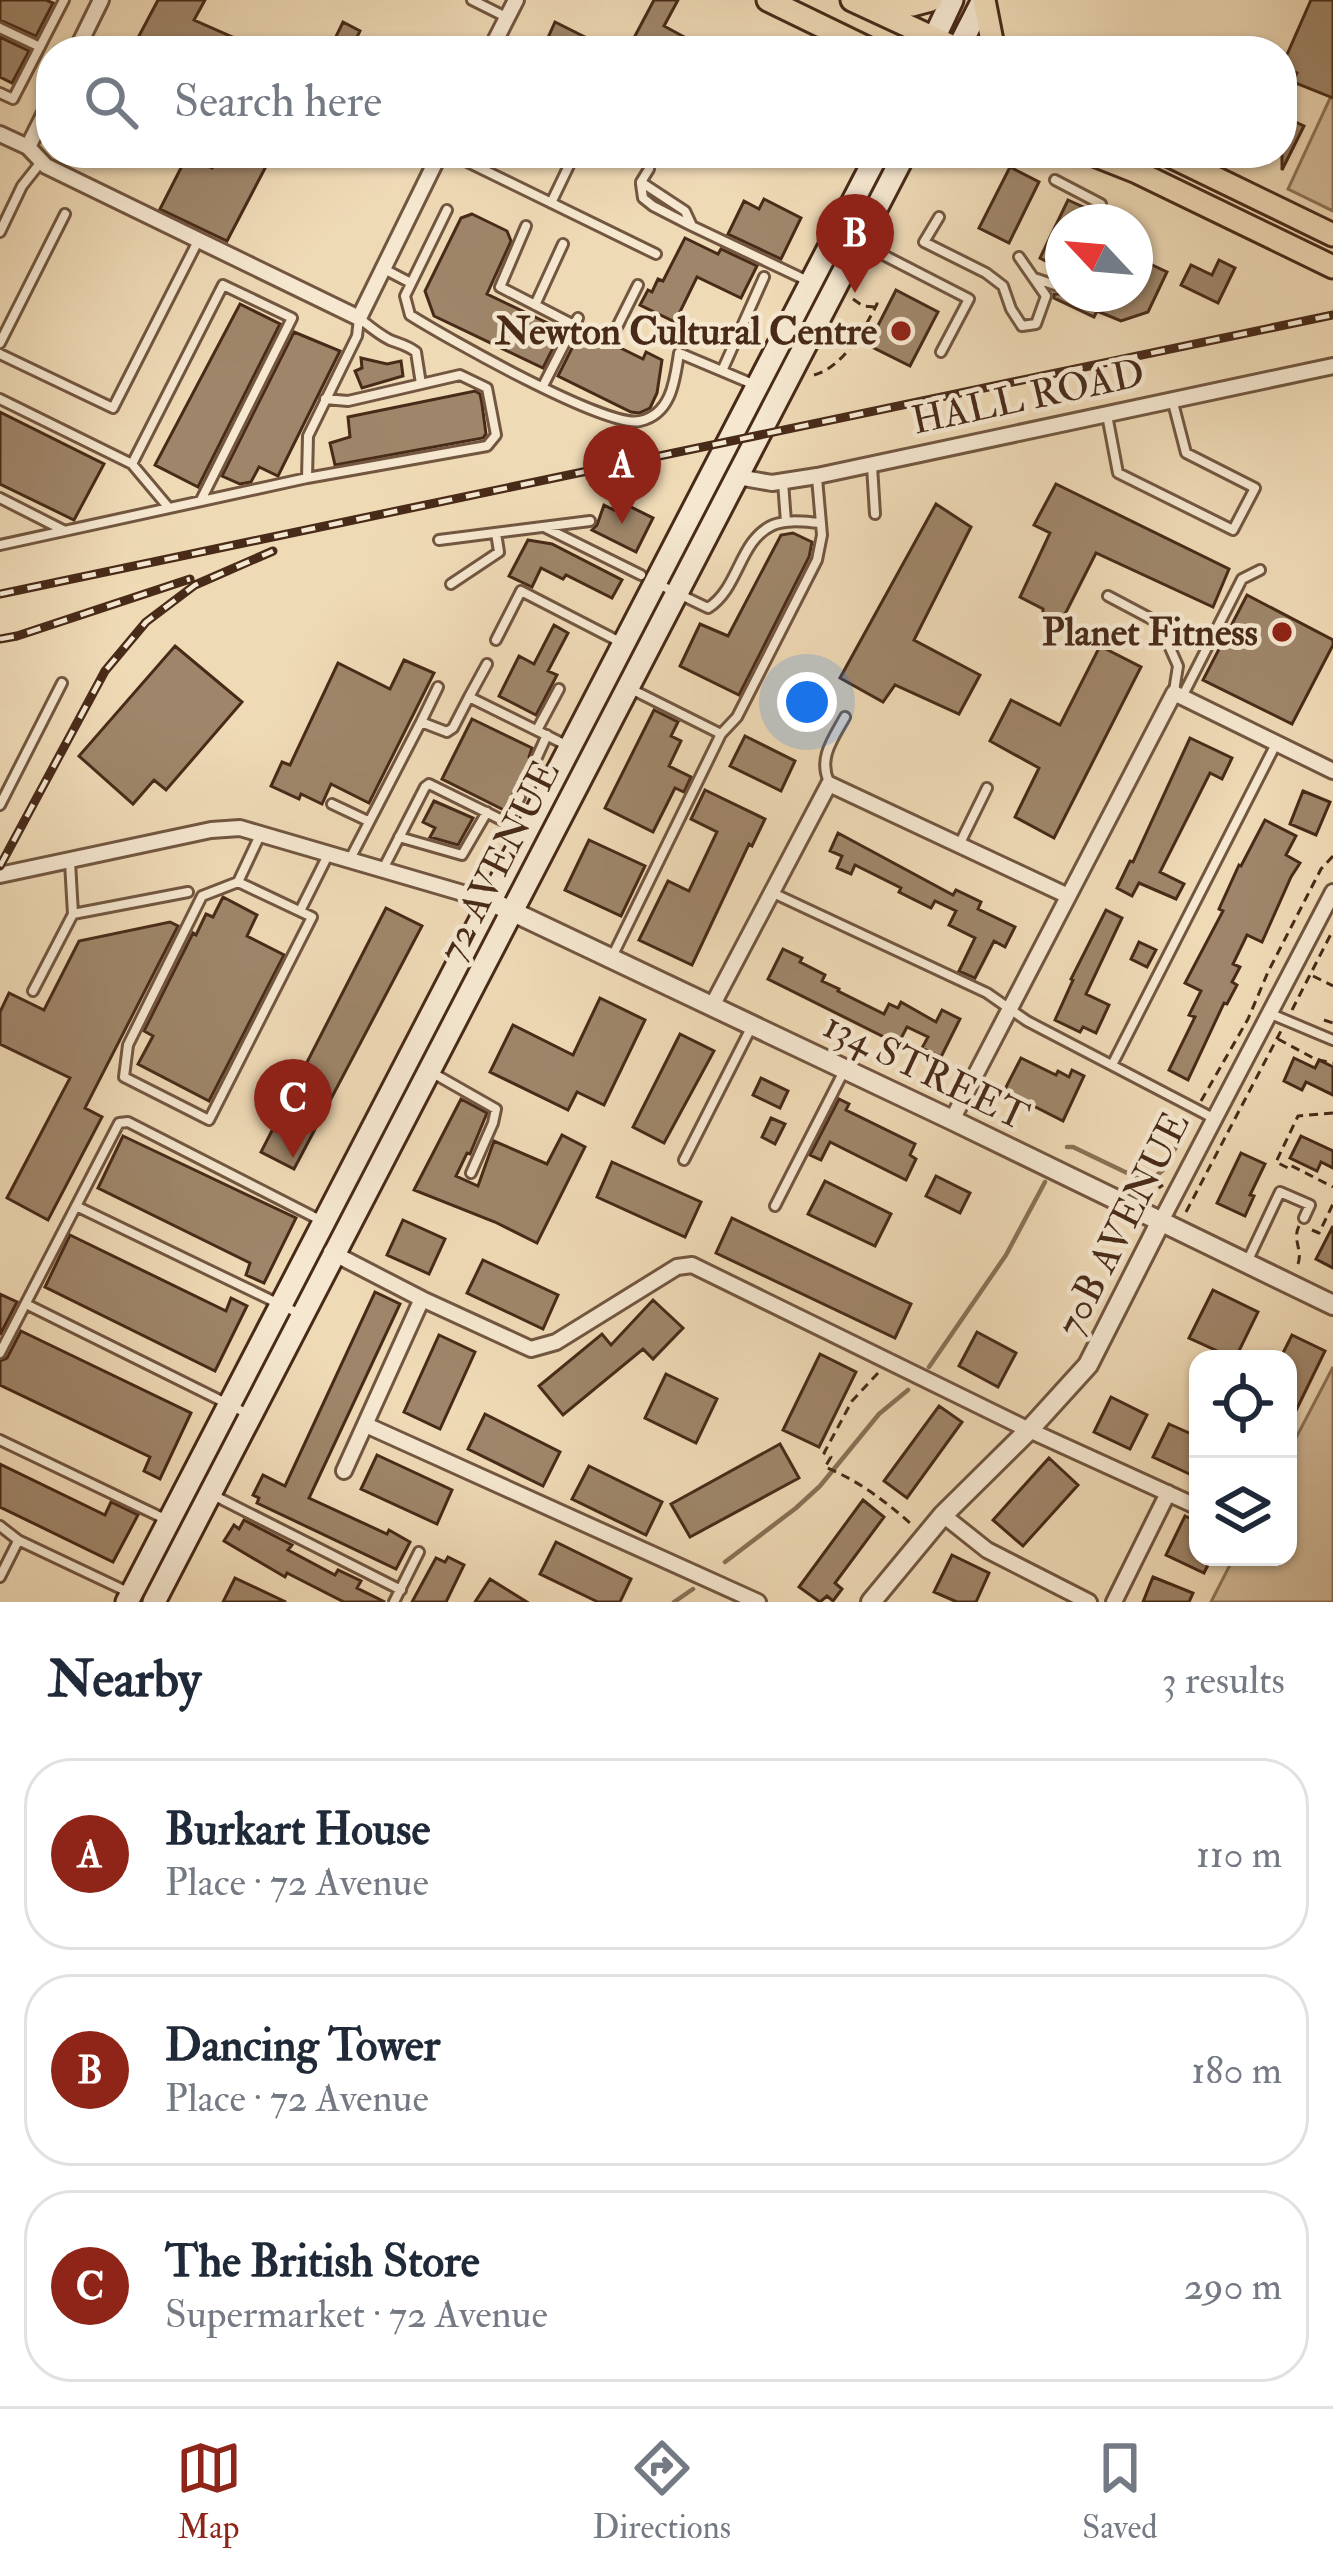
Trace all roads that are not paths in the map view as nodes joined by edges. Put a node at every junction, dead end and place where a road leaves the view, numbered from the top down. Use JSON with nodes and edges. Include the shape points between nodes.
{"nodes":[{"id":1,"x":101,"y":0,"type":"edge"},
{"id":2,"x":516,"y":0,"type":"edge"},
{"id":3,"x":768,"y":0,"type":"edge"},
{"id":4,"x":931,"y":0,"type":"edge"},
{"id":5,"x":952,"y":0,"type":"edge"},
{"id":6,"x":984,"y":0,"type":"edge"},
{"id":7,"x":60,"y":1,"type":"edge"},
{"id":8,"x":477,"y":1,"type":"edge"},
{"id":9,"x":856,"y":2,"type":"edge"},
{"id":10,"x":507,"y":18,"type":"junction"},
{"id":11,"x":0,"y":28,"type":"edge"},
{"id":12,"x":45,"y":36,"type":"edge"},
{"id":13,"x":83,"y":36,"type":"edge"},
{"id":14,"x":498,"y":36,"type":"edge"},
{"id":15,"x":839,"y":36,"type":"edge"},
{"id":16,"x":915,"y":36,"type":"edge"},
{"id":17,"x":935,"y":36,"type":"edge"},
{"id":18,"x":966,"y":36,"type":"edge"},
{"id":19,"x":991,"y":36,"type":"edge"},
{"id":20,"x":36,"y":45,"type":"edge"},
{"id":21,"x":36,"y":55,"type":"edge"},
{"id":22,"x":0,"y":93,"type":"edge"},
{"id":23,"x":36,"y":132,"type":"edge"},
{"id":24,"x":0,"y":134,"type":"edge"},
{"id":25,"x":28,"y":148,"type":"junction"},
{"id":26,"x":36,"y":157,"type":"edge"},
{"id":27,"x":36,"y":168,"type":"edge"},
{"id":28,"x":52,"y":168,"type":"edge"},
{"id":29,"x":433,"y":168,"type":"edge"},
{"id":30,"x":480,"y":168,"type":"edge"},
{"id":31,"x":568,"y":168,"type":"edge"},
{"id":32,"x":870,"y":168,"type":"edge"},
{"id":33,"x":897,"y":168,"type":"edge"},
{"id":34,"x":1128,"y":168,"type":"edge"},
{"id":35,"x":1195,"y":168,"type":"edge"},
{"id":36,"x":649,"y":169,"type":"dead end"},
{"id":37,"x":1055,"y":180,"type":"dead end"},
{"id":38,"x":551,"y":203,"type":"junction"},
{"id":39,"x":1101,"y":204,"type":"edge"},
{"id":40,"x":447,"y":210,"type":"dead end"},
{"id":41,"x":65,"y":214,"type":"dead end"},
{"id":42,"x":939,"y":218,"type":"dead end"},
{"id":43,"x":526,"y":226,"type":"dead end"},
{"id":44,"x":0,"y":232,"type":"edge"},
{"id":45,"x":1333,"y":235,"type":"edge"},
{"id":46,"x":198,"y":241,"type":"junction"},
{"id":47,"x":859,"y":242,"type":"junction"},
{"id":48,"x":563,"y":244,"type":"dead end"},
{"id":49,"x":656,"y":254,"type":"dead end"},
{"id":50,"x":1018,"y":257,"type":"dead end"},
{"id":51,"x":1333,"y":267,"type":"edge"},
{"id":52,"x":383,"y":268,"type":"junction"},
{"id":53,"x":764,"y":277,"type":"dead end"},
{"id":54,"x":1033,"y":277,"type":"junction"},
{"id":55,"x":410,"y":282,"type":"junction"},
{"id":56,"x":811,"y":282,"type":"junction"},
{"id":57,"x":1045,"y":282,"type":"edge"},
{"id":58,"x":638,"y":284,"type":"dead end"},
{"id":59,"x":535,"y":305,"type":"junction"},
{"id":60,"x":358,"y":318,"type":"junction"},
{"id":61,"x":614,"y":334,"type":"dead end"},
{"id":62,"x":0,"y":344,"type":"edge"},
{"id":63,"x":941,"y":352,"type":"dead end"},
{"id":64,"x":0,"y":354,"type":"edge"},
{"id":65,"x":1333,"y":365,"type":"edge"},
{"id":66,"x":722,"y":371,"type":"junction"},
{"id":67,"x":421,"y":384,"type":"junction"},
{"id":68,"x":543,"y":386,"type":"junction"},
{"id":69,"x":757,"y":386,"type":"junction"},
{"id":70,"x":0,"y":399,"type":"edge"},
{"id":71,"x":325,"y":399,"type":"junction"},
{"id":72,"x":1172,"y":399,"type":"junction"},
{"id":73,"x":1107,"y":414,"type":"junction"},
{"id":74,"x":132,"y":464,"type":"junction"},
{"id":75,"x":872,"y":465,"type":"junction"},
{"id":76,"x":817,"y":476,"type":"junction"},
{"id":77,"x":738,"y":477,"type":"junction"},
{"id":78,"x":307,"y":478,"type":"junction"},
{"id":79,"x":783,"y":482,"type":"junction"},
{"id":80,"x":0,"y":498,"type":"edge"},
{"id":81,"x":200,"y":502,"type":"junction"},
{"id":82,"x":169,"y":508,"type":"junction"},
{"id":83,"x":875,"y":514,"type":"dead end"},
{"id":84,"x":590,"y":521,"type":"dead end"},
{"id":85,"x":786,"y":522,"type":"junction"},
{"id":86,"x":821,"y":523,"type":"junction"},
{"id":87,"x":544,"y":527,"type":"junction"},
{"id":88,"x":64,"y":531,"type":"junction"},
{"id":89,"x":496,"y":533,"type":"junction"},
{"id":90,"x":439,"y":540,"type":"dead end"},
{"id":91,"x":0,"y":544,"type":"edge"},
{"id":92,"x":1260,"y":570,"type":"dead end"},
{"id":93,"x":648,"y":579,"type":"junction"},
{"id":94,"x":451,"y":584,"type":"dead end"},
{"id":95,"x":678,"y":594,"type":"junction"},
{"id":96,"x":1108,"y":596,"type":"dead end"},
{"id":97,"x":496,"y":640,"type":"dead end"},
{"id":98,"x":623,"y":643,"type":"junction"},
{"id":99,"x":487,"y":664,"type":"dead end"},
{"id":100,"x":62,"y":683,"type":"dead end"},
{"id":101,"x":438,"y":686,"type":"dead end"},
{"id":102,"x":629,"y":688,"type":"junction"},
{"id":103,"x":559,"y":689,"type":"dead end"},
{"id":104,"x":1178,"y":694,"type":"junction"},
{"id":105,"x":470,"y":697,"type":"junction"},
{"id":106,"x":845,"y":717,"type":"dead end"},
{"id":107,"x":421,"y":722,"type":"junction"},
{"id":108,"x":542,"y":733,"type":"junction"},
{"id":109,"x":722,"y":734,"type":"junction"},
{"id":110,"x":1277,"y":743,"type":"junction"},
{"id":111,"x":569,"y":746,"type":"junction"},
{"id":112,"x":537,"y":757,"type":"dead end"},
{"id":113,"x":1333,"y":771,"type":"edge"},
{"id":114,"x":830,"y":784,"type":"junction"},
{"id":115,"x":987,"y":788,"type":"dead end"},
{"id":116,"x":520,"y":797,"type":"dead end"},
{"id":117,"x":332,"y":804,"type":"dead end"},
{"id":118,"x":0,"y":805,"type":"edge"},
{"id":119,"x":487,"y":812,"type":"junction"},
{"id":120,"x":368,"y":821,"type":"junction"},
{"id":121,"x":516,"y":827,"type":"junction"},
{"id":122,"x":261,"y":832,"type":"junction"},
{"id":123,"x":399,"y":837,"type":"junction"},
{"id":124,"x":959,"y":845,"type":"junction"},
{"id":125,"x":329,"y":853,"type":"junction"},
{"id":126,"x":350,"y":859,"type":"junction"},
{"id":127,"x":70,"y":860,"type":"junction"},
{"id":128,"x":383,"y":869,"type":"junction"},
{"id":129,"x":0,"y":875,"type":"edge"},
{"id":130,"x":238,"y":882,"type":"junction"},
{"id":131,"x":188,"y":892,"type":"dead end"},
{"id":132,"x":772,"y":892,"type":"junction"},
{"id":133,"x":1333,"y":892,"type":"edge"},
{"id":134,"x":1066,"y":895,"type":"junction"},
{"id":135,"x":490,"y":901,"type":"junction"},
{"id":136,"x":300,"y":911,"type":"junction"},
{"id":137,"x":514,"y":911,"type":"junction"},
{"id":138,"x":73,"y":914,"type":"junction"},
{"id":139,"x":612,"y":958,"type":"junction"},
{"id":140,"x":34,"y":991,"type":"dead end"},
{"id":141,"x":712,"y":1006,"type":"junction"},
{"id":142,"x":1009,"y":1007,"type":"junction"},
{"id":143,"x":1270,"y":1013,"type":"junction"},
{"id":144,"x":752,"y":1025,"type":"junction"},
{"id":145,"x":1333,"y":1040,"type":"edge"},
{"id":146,"x":1112,"y":1064,"type":"junction"},
{"id":147,"x":845,"y":1069,"type":"junction"},
{"id":148,"x":430,"y":1072,"type":"junction"},
{"id":149,"x":1214,"y":1119,"type":"junction"},
{"id":150,"x":952,"y":1120,"type":"junction"},
{"id":151,"x":684,"y":1160,"type":"dead end"},
{"id":152,"x":471,"y":1173,"type":"dead end"},
{"id":153,"x":76,"y":1206,"type":"junction"},
{"id":154,"x":775,"y":1206,"type":"dead end"},
{"id":155,"x":1304,"y":1218,"type":"dead end"},
{"id":156,"x":323,"y":1221,"type":"junction"},
{"id":157,"x":1160,"y":1221,"type":"junction"},
{"id":158,"x":313,"y":1244,"type":"junction"},
{"id":159,"x":335,"y":1254,"type":"junction"},
{"id":160,"x":1246,"y":1263,"type":"junction"},
{"id":161,"x":422,"y":1299,"type":"junction"},
{"id":162,"x":26,"y":1304,"type":"junction"},
{"id":163,"x":281,"y":1304,"type":"junction"},
{"id":164,"x":1333,"y":1305,"type":"edge"},
{"id":165,"x":304,"y":1315,"type":"junction"},
{"id":166,"x":0,"y":1353,"type":"edge"},
{"id":167,"x":229,"y":1406,"type":"junction"},
{"id":168,"x":251,"y":1416,"type":"junction"},
{"id":169,"x":366,"y":1424,"type":"junction"},
{"id":170,"x":1029,"y":1430,"type":"junction"},
{"id":171,"x":0,"y":1440,"type":"edge"},
{"id":172,"x":344,"y":1471,"type":"dead end"},
{"id":173,"x":189,"y":1483,"type":"junction"},
{"id":174,"x":1168,"y":1493,"type":"junction"},
{"id":175,"x":211,"y":1494,"type":"junction"},
{"id":176,"x":1189,"y":1503,"type":"edge"},
{"id":177,"x":944,"y":1515,"type":"junction"},
{"id":178,"x":169,"y":1521,"type":"junction"},
{"id":179,"x":0,"y":1526,"type":"edge"},
{"id":180,"x":18,"y":1540,"type":"junction"},
{"id":181,"x":419,"y":1552,"type":"dead end"},
{"id":182,"x":0,"y":1577,"type":"edge"},
{"id":183,"x":401,"y":1590,"type":"junction"},
{"id":184,"x":129,"y":1598,"type":"edge"},
{"id":185,"x":154,"y":1602,"type":"edge"},
{"id":186,"x":394,"y":1602,"type":"edge"},
{"id":187,"x":758,"y":1602,"type":"edge"},
{"id":188,"x":871,"y":1602,"type":"edge"},
{"id":189,"x":1089,"y":1602,"type":"edge"},
{"id":190,"x":1114,"y":1602,"type":"edge"}],
"edges":[{"from":1,"to":13,"type":"street"},
{"from":2,"to":10,"type":"street"},
{"from":3,"to":15,"type":"main road"},
{"from":4,"to":9,"type":"main road"},
{"from":5,"to":17,"type":"main road"},
{"from":6,"to":18,"type":"main road"},
{"from":6,"to":19,"type":"main road"},
{"from":7,"to":12,"type":"lane"},
{"from":8,"to":10,"type":"lane"},
{"from":9,"to":16,"type":"main road"},
{"from":10,"to":14,"type":"street"},
{"from":11,"to":20,"type":"lane"},
{"from":21,"to":22,"type":"lane","via":[[13,99]]},
{"from":23,"to":25,"type":"street"},
{"from":24,"to":25,"type":"street"},
{"from":25,"to":26,"type":"street"},
{"from":27,"to":44,"type":"lane"},
{"from":28,"to":46,"type":"street"},
{"from":29,"to":52,"type":"street"},
{"from":30,"to":38,"type":"lane"},
{"from":31,"to":38,"type":"lane"},
{"from":32,"to":56,"type":"main road","name":"72 AVENUE"},
{"from":33,"to":47,"type":"main road","name":"72 AVENUE"},
{"from":34,"to":51,"type":"main road"},
{"from":35,"to":45,"type":"main road"},
{"from":36,"to":56,"type":"lane","via":[[641,182],[686,211],[692,226]]},
{"from":37,"to":39,"type":"lane"},
{"from":38,"to":49,"type":"lane"},
{"from":40,"to":55,"type":"lane"},
{"from":41,"to":62,"type":"lane"},
{"from":42,"to":54,"type":"lane","via":[[924,242],[1003,286],[1022,326],[1036,324],[1046,296]]},
{"from":43,"to":59,"type":"lane","via":[[500,287]]},
{"from":46,"to":60,"type":"street"},
{"from":46,"to":64,"type":"lane","via":[[113,408]]},
{"from":47,"to":63,"type":"lane","via":[[969,299]]},
{"from":47,"to":77,"type":"main road","name":"72 AVENUE"},
{"from":48,"to":59,"type":"lane"},
{"from":50,"to":54,"type":"lane"},
{"from":52,"to":55,"type":"lane"},
{"from":52,"to":60,"type":"street"},
{"from":53,"to":66,"type":"lane"},
{"from":54,"to":57,"type":"lane"},
{"from":55,"to":68,"type":"lane","via":[[410,315]]},
{"from":56,"to":69,"type":"main road","name":"72 AVENUE"},
{"from":58,"to":61,"type":"lane"},
{"from":59,"to":68,"type":"lane","via":[[576,321]]},
{"from":60,"to":67,"type":"lane","via":[[416,352]]},
{"from":60,"to":71,"type":"lane"},
{"from":65,"to":72,"type":"street","name":"HALL ROAD"},
{"from":66,"to":68,"type":"lane","via":[[679,352],[674,388],[641,422],[623,422]]},
{"from":66,"to":69,"type":"lane"},
{"from":67,"to":71,"type":"lane"},
{"from":67,"to":78,"type":"lane","via":[[460,375],[487,388],[496,435],[487,446]]},
{"from":69,"to":93,"type":"main road","name":"72 AVENUE"},
{"from":70,"to":74,"type":"lane"},
{"from":71,"to":78,"type":"lane","via":[[308,436]]},
{"from":72,"to":73,"type":"street","name":"HALL ROAD"},
{"from":72,"to":73,"type":"lane","via":[[1186,453],[1255,488],[1233,530],[1118,473]]},
{"from":73,"to":75,"type":"street","name":"HALL ROAD"},
{"from":74,"to":81,"type":"lane","via":[[223,285],[292,318]]},
{"from":74,"to":82,"type":"lane"},
{"from":75,"to":76,"type":"street","name":"HALL ROAD"},
{"from":75,"to":83,"type":"lane"},
{"from":76,"to":79,"type":"street","name":"HALL ROAD"},
{"from":76,"to":86,"type":"lane"},
{"from":77,"to":79,"type":"street","name":"HALL ROAD"},
{"from":77,"to":95,"type":"main road","name":"72 AVENUE"},
{"from":78,"to":81,"type":"lane"},
{"from":79,"to":85,"type":"lane"},
{"from":80,"to":88,"type":"lane"},
{"from":81,"to":82,"type":"lane"},
{"from":82,"to":88,"type":"lane"},
{"from":84,"to":87,"type":"lane"},
{"from":85,"to":86,"type":"lane"},
{"from":85,"to":95,"type":"lane","via":[[754,540],[721,600],[708,608]]},
{"from":86,"to":109,"type":"lane","via":[[817,560]]},
{"from":87,"to":89,"type":"lane"},
{"from":87,"to":93,"type":"lane"},
{"from":88,"to":91,"type":"lane"},
{"from":89,"to":90,"type":"lane"},
{"from":89,"to":94,"type":"lane","via":[[499,551]]},
{"from":92,"to":104,"type":"lane","via":[[1242,579]]},
{"from":93,"to":95,"type":"lane"},
{"from":93,"to":98,"type":"main road","name":"72 AVENUE"},
{"from":95,"to":102,"type":"main road","name":"72 AVENUE"},
{"from":96,"to":104,"type":"lane","via":[[1160,623],[1178,666]]},
{"from":97,"to":98,"type":"lane","via":[[520,591]]},
{"from":98,"to":111,"type":"main road","name":"72 AVENUE"},
{"from":99,"to":105,"type":"lane"},
{"from":100,"to":118,"type":"lane"},
{"from":101,"to":107,"type":"lane"},
{"from":102,"to":109,"type":"lane"},
{"from":102,"to":137,"type":"main road","name":"72 AVENUE"},
{"from":103,"to":108,"type":"lane"},
{"from":104,"to":110,"type":"street"},
{"from":104,"to":134,"type":"street"},
{"from":105,"to":107,"type":"lane","via":[[447,732]]},
{"from":105,"to":108,"type":"lane"},
{"from":106,"to":114,"type":"lane","via":[[824,758]]},
{"from":107,"to":120,"type":"lane"},
{"from":108,"to":111,"type":"lane"},
{"from":108,"to":112,"type":"lane"},
{"from":109,"to":139,"type":"lane"},
{"from":110,"to":113,"type":"street"},
{"from":110,"to":146,"type":"lane"},
{"from":111,"to":121,"type":"main road","name":"72 AVENUE"},
{"from":114,"to":124,"type":"street"},
{"from":114,"to":132,"type":"street"},
{"from":115,"to":124,"type":"lane"},
{"from":116,"to":121,"type":"lane"},
{"from":117,"to":120,"type":"lane"},
{"from":119,"to":121,"type":"lane"},
{"from":119,"to":123,"type":"lane","via":[[463,856]]},
{"from":119,"to":123,"type":"lane","via":[[429,784]]},
{"from":120,"to":126,"type":"lane"},
{"from":121,"to":135,"type":"main road","name":"72 AVENUE"},
{"from":122,"to":125,"type":"street"},
{"from":122,"to":127,"type":"street","via":[[211,830]]},
{"from":122,"to":130,"type":"lane"},
{"from":123,"to":128,"type":"lane"},
{"from":124,"to":134,"type":"street"},
{"from":125,"to":126,"type":"street"},
{"from":125,"to":136,"type":"lane"},
{"from":126,"to":128,"type":"street"},
{"from":127,"to":129,"type":"street"},
{"from":127,"to":138,"type":"lane"},
{"from":128,"to":135,"type":"street"},
{"from":130,"to":136,"type":"lane"},
{"from":130,"to":136,"type":"lane","via":[[202,896],[128,1045],[124,1078],[209,1120],[312,917]]},
{"from":131,"to":138,"type":"lane"},
{"from":132,"to":141,"type":"street"},
{"from":132,"to":142,"type":"lane"},
{"from":133,"to":143,"type":"street","name":"70B AVENUE"},
{"from":134,"to":142,"type":"street"},
{"from":135,"to":137,"type":"street","name":"134 STREET"},
{"from":135,"to":156,"type":"main road","name":"72 AVENUE"},
{"from":137,"to":139,"type":"street","name":"134 STREET"},
{"from":137,"to":148,"type":"main road","name":"72 AVENUE"},
{"from":138,"to":140,"type":"lane"},
{"from":139,"to":141,"type":"street","name":"134 STREET"},
{"from":141,"to":144,"type":"street","name":"134 STREET"},
{"from":142,"to":146,"type":"lane"},
{"from":142,"to":150,"type":"street"},
{"from":143,"to":145,"type":"lane"},
{"from":143,"to":149,"type":"street","name":"70B AVENUE"},
{"from":144,"to":147,"type":"street","name":"134 STREET"},
{"from":144,"to":151,"type":"lane"},
{"from":146,"to":149,"type":"lane"},
{"from":147,"to":150,"type":"street","name":"134 STREET"},
{"from":147,"to":154,"type":"lane"},
{"from":148,"to":152,"type":"lane","via":[[496,1109]]},
{"from":148,"to":159,"type":"main road","name":"72 AVENUE"},
{"from":149,"to":157,"type":"street","name":"70B AVENUE"},
{"from":150,"to":157,"type":"street","name":"134 STREET"},
{"from":153,"to":156,"type":"lane","via":[[123,1122]]},
{"from":153,"to":162,"type":"lane"},
{"from":153,"to":163,"type":"lane"},
{"from":155,"to":160,"type":"lane","via":[[1310,1205],[1280,1192]]},
{"from":156,"to":158,"type":"main road","name":"72 AVENUE"},
{"from":157,"to":160,"type":"street","name":"134 STREET"},
{"from":157,"to":170,"type":"street","name":"70B AVENUE","via":[[1093,1357]]},
{"from":158,"to":159,"type":"street"},
{"from":158,"to":163,"type":"main road","name":"72 AVENUE"},
{"from":159,"to":161,"type":"street"},
{"from":159,"to":165,"type":"main road","name":"72 AVENUE"},
{"from":160,"to":164,"type":"street","name":"134 STREET"},
{"from":161,"to":169,"type":"street"},
{"from":161,"to":170,"type":"street","via":[[535,1348],[692,1264]]},
{"from":162,"to":166,"type":"lane"},
{"from":162,"to":167,"type":"lane"},
{"from":163,"to":165,"type":"lane"},
{"from":163,"to":167,"type":"main road","name":"72 AVENUE"},
{"from":165,"to":168,"type":"main road","name":"72 AVENUE"},
{"from":167,"to":168,"type":"lane"},
{"from":167,"to":173,"type":"main road","name":"72 AVENUE"},
{"from":168,"to":175,"type":"main road","name":"72 AVENUE"},
{"from":169,"to":172,"type":"street"},
{"from":169,"to":187,"type":"street"},
{"from":170,"to":174,"type":"street"},
{"from":170,"to":177,"type":"street","name":"70B AVENUE"},
{"from":171,"to":178,"type":"lane"},
{"from":173,"to":175,"type":"lane"},
{"from":173,"to":178,"type":"main road","name":"72 AVENUE"},
{"from":174,"to":176,"type":"street"},
{"from":174,"to":190,"type":"street"},
{"from":175,"to":183,"type":"lane"},
{"from":175,"to":185,"type":"main road","name":"72 AVENUE"},
{"from":177,"to":188,"type":"street","name":"70B AVENUE"},
{"from":177,"to":189,"type":"street","via":[[987,1550]]},
{"from":178,"to":184,"type":"main road","name":"72 AVENUE"},
{"from":179,"to":180,"type":"lane"},
{"from":180,"to":182,"type":"lane"},
{"from":180,"to":184,"type":"lane"},
{"from":181,"to":183,"type":"lane"},
{"from":183,"to":186,"type":"lane"}]}
